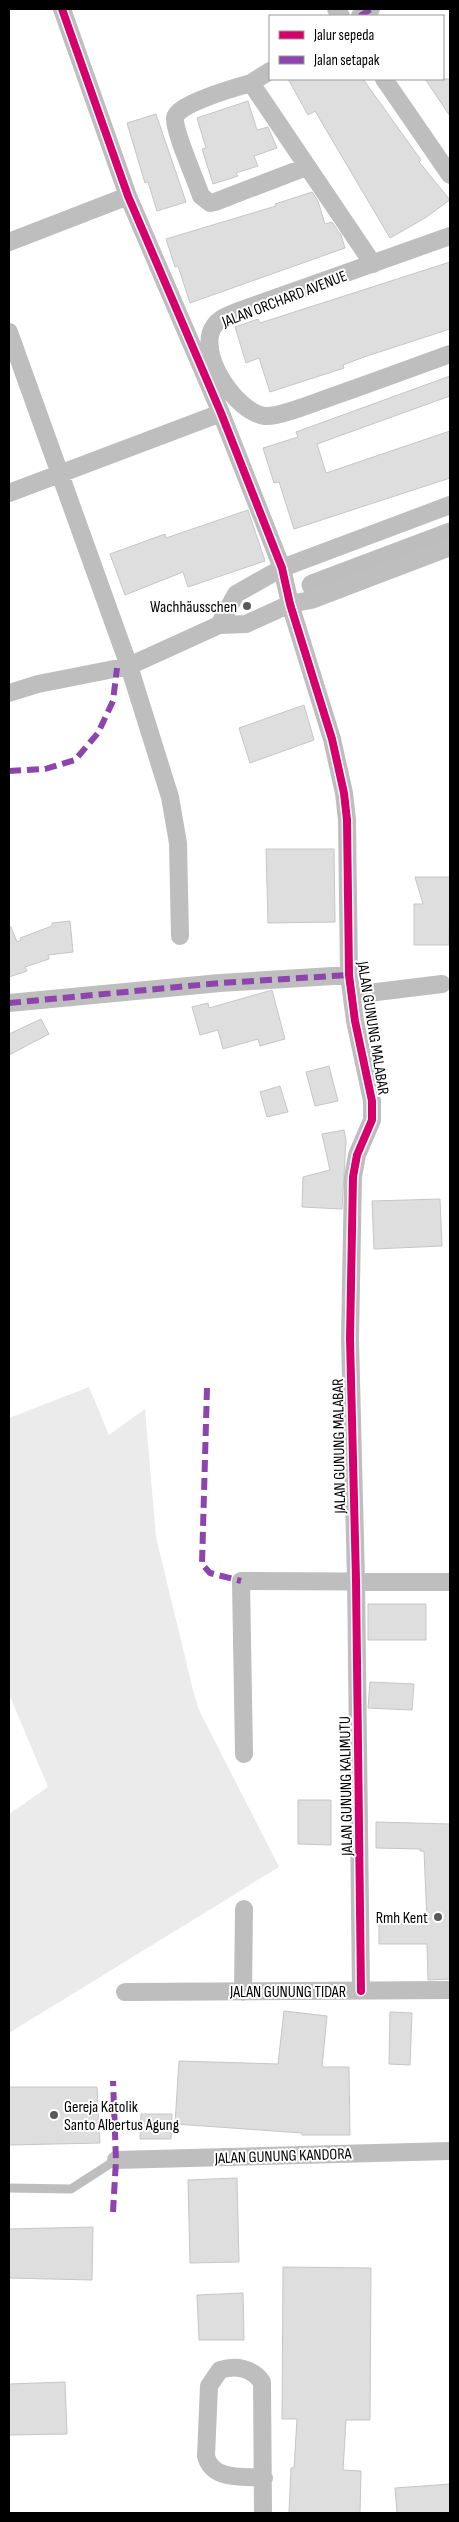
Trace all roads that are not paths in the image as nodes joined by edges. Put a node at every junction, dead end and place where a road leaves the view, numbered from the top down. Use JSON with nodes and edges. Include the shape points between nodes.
{"nodes":[{"id":1,"x":62,"y":9,"type":"edge"},
{"id":2,"x":269,"y":72,"type":"edge"},
{"id":3,"x":385,"y":80,"type":"edge"},
{"id":4,"x":251,"y":82,"type":"junction"},
{"id":5,"x":306,"y":167,"type":"junction"},
{"id":6,"x":450,"y":175,"type":"edge"},
{"id":7,"x":128,"y":196,"type":"junction"},
{"id":8,"x":450,"y":236,"type":"edge"},
{"id":9,"x":9,"y":242,"type":"edge"},
{"id":10,"x":373,"y":264,"type":"junction"},
{"id":11,"x":9,"y":332,"type":"edge"},
{"id":12,"x":450,"y":354,"type":"edge"},
{"id":13,"x":221,"y":413,"type":"junction"},
{"id":14,"x":61,"y":474,"type":"junction"},
{"id":15,"x":9,"y":493,"type":"edge"},
{"id":16,"x":450,"y":505,"type":"edge"},
{"id":17,"x":450,"y":547,"type":"edge"},
{"id":18,"x":282,"y":568,"type":"junction"},
{"id":19,"x":290,"y":604,"type":"junction"},
{"id":20,"x":219,"y":625,"type":"junction"},
{"id":21,"x":129,"y":666,"type":"junction"},
{"id":22,"x":9,"y":693,"type":"edge"},
{"id":23,"x":180,"y":936,"type":"dead end"},
{"id":24,"x":349,"y":975,"type":"junction"},
{"id":25,"x":442,"y":984,"type":"dead end"},
{"id":26,"x":352,"y":995,"type":"junction"},
{"id":27,"x":9,"y":1003,"type":"edge"},
{"id":28,"x":356,"y":1580,"type":"junction"},
{"id":29,"x":450,"y":1582,"type":"edge"},
{"id":30,"x":244,"y":1754,"type":"dead end"},
{"id":31,"x":244,"y":1909,"type":"dead end"},
{"id":32,"x":450,"y":1990,"type":"edge"},
{"id":33,"x":362,"y":1991,"type":"junction"},
{"id":34,"x":125,"y":1992,"type":"dead end"},
{"id":35,"x":243,"y":1992,"type":"junction"},
{"id":36,"x":450,"y":2150,"type":"edge"},
{"id":37,"x":116,"y":2160,"type":"joint"},
{"id":38,"x":9,"y":2188,"type":"edge"},
{"id":39,"x":264,"y":2478,"type":"junction"},
{"id":40,"x":263,"y":2513,"type":"edge"}],
"edges":[{"from":1,"to":7,"type":"street","name":"JALAN GUNUNG MALABAR"},
{"from":2,"to":4,"type":"street"},
{"from":3,"to":6,"type":"street"},
{"from":4,"to":5,"type":"street"},
{"from":4,"to":5,"type":"street","via":[[198,101],[177,113],[178,130],[201,196],[210,204]]},
{"from":5,"to":10,"type":"street"},
{"from":7,"to":9,"type":"street"},
{"from":7,"to":13,"type":"street","name":"JALAN GUNUNG MALABAR"},
{"from":8,"to":10,"type":"street","name":"JALAN ORCHARD AVENUE"},
{"from":10,"to":12,"type":"street","name":"JALAN ORCHARD AVENUE","via":[[220,319],[210,334],[211,351],[219,375],[238,402],[252,412],[266,416],[302,408]]},
{"from":11,"to":14,"type":"street"},
{"from":13,"to":14,"type":"street"},
{"from":13,"to":18,"type":"street","name":"JALAN GUNUNG MALABAR"},
{"from":14,"to":15,"type":"street"},
{"from":14,"to":21,"type":"street"},
{"from":16,"to":18,"type":"street"},
{"from":17,"to":19,"type":"street","via":[[311,600]]},
{"from":18,"to":19,"type":"street","name":"JALAN GUNUNG MALABAR"},
{"from":18,"to":20,"type":"street","via":[[236,594]]},
{"from":19,"to":20,"type":"street","via":[[246,624]]},
{"from":19,"to":24,"type":"street","name":"JALAN GUNUNG MALABAR","via":[[332,739],[344,794]]},
{"from":20,"to":21,"type":"street"},
{"from":21,"to":22,"type":"street"},
{"from":21,"to":23,"type":"street","via":[[170,798],[178,843]]},
{"from":24,"to":26,"type":"street","name":"JALAN GUNUNG MALABAR"},
{"from":24,"to":27,"type":"street","via":[[220,983]]},
{"from":25,"to":26,"type":"street"},
{"from":26,"to":28,"type":"street","name":"JALAN GUNUNG MALABAR","via":[[368,1075],[372,1120],[355,1165],[351,1217],[350,1339]]},
{"from":28,"to":29,"type":"street"},
{"from":28,"to":30,"type":"street","via":[[241,1581]]},
{"from":28,"to":33,"type":"street","name":"JALAN GUNUNG KALIMUTU"},
{"from":31,"to":35,"type":"street"},
{"from":32,"to":33,"type":"street","name":"JALAN GUNUNG TIDAR"},
{"from":33,"to":35,"type":"street","name":"JALAN GUNUNG TIDAR"},
{"from":34,"to":35,"type":"street","name":"JALAN GUNUNG TIDAR"},
{"from":36,"to":37,"type":"street","name":"JALAN GUNUNG KANDORA"},
{"from":37,"to":38,"type":"lane","via":[[71,2189]]},
{"from":39,"to":39,"type":"street","via":[[261,2380],[244,2368],[220,2370],[209,2386],[208,2464],[217,2473]]},
{"from":39,"to":40,"type":"street"}]}
